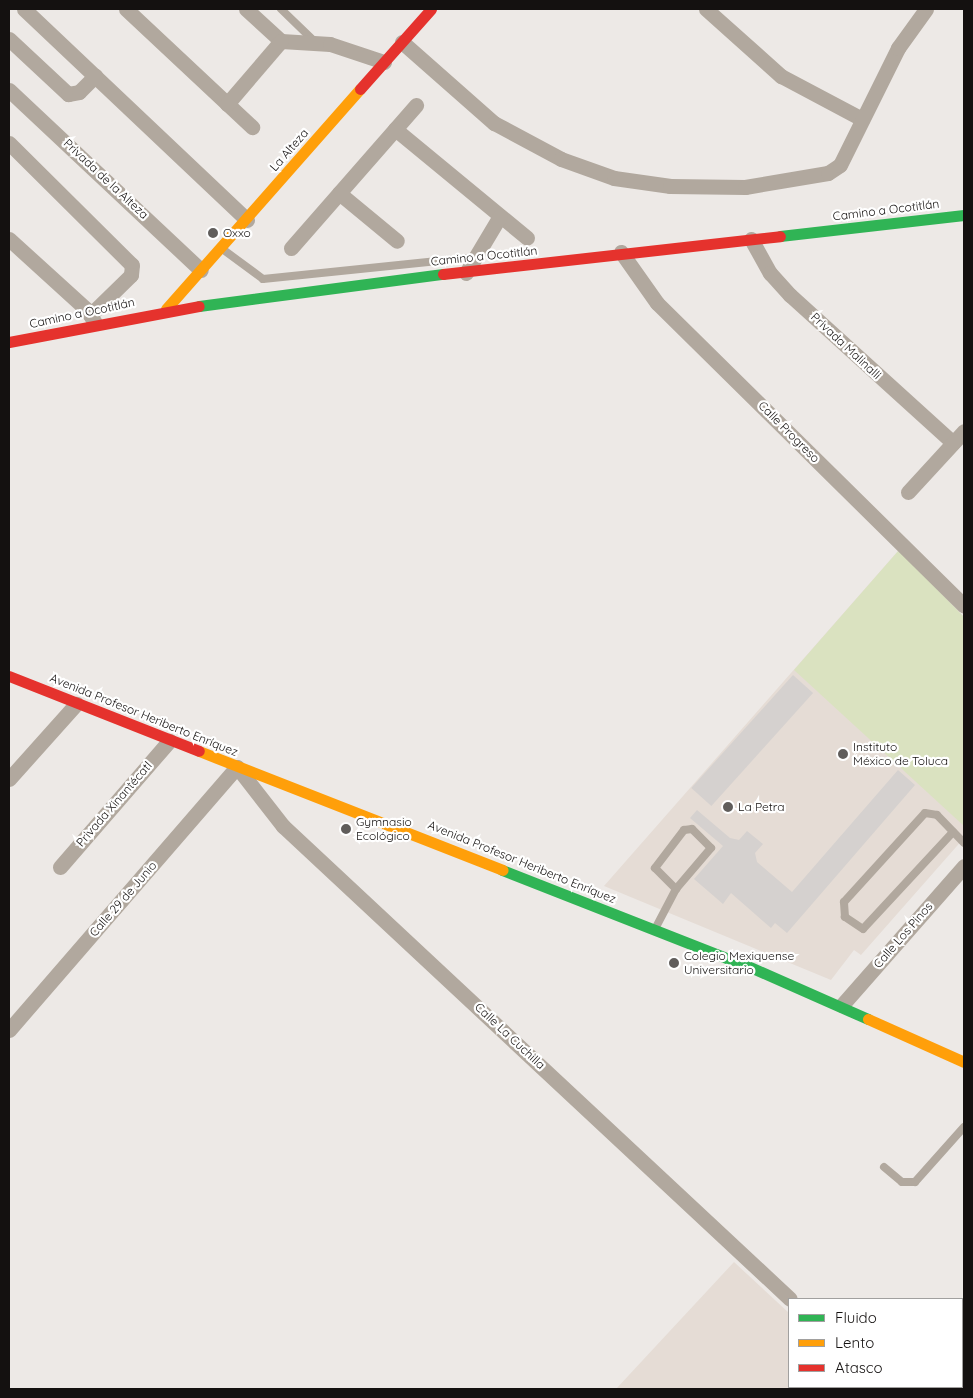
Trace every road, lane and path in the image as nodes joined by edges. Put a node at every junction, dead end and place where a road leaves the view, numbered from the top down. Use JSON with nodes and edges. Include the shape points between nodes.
{"nodes":[{"id":1,"x":24,"y":9,"type":"edge"},
{"id":2,"x":126,"y":9,"type":"edge"},
{"id":3,"x":246,"y":9,"type":"edge"},
{"id":4,"x":281,"y":9,"type":"edge"},
{"id":5,"x":431,"y":9,"type":"edge"},
{"id":6,"x":706,"y":9,"type":"edge"},
{"id":7,"x":926,"y":9,"type":"edge"},
{"id":8,"x":9,"y":39,"type":"edge"},
{"id":9,"x":281,"y":41,"type":"junction"},
{"id":10,"x":315,"y":42,"type":"junction"},
{"id":11,"x":402,"y":42,"type":"junction"},
{"id":12,"x":384,"y":62,"type":"junction"},
{"id":13,"x":95,"y":76,"type":"junction"},
{"id":14,"x":9,"y":90,"type":"edge"},
{"id":15,"x":227,"y":104,"type":"junction"},
{"id":16,"x":416,"y":104,"type":"dead end"},
{"id":17,"x":862,"y":119,"type":"junction"},
{"id":18,"x":252,"y":127,"type":"dead end"},
{"id":19,"x":395,"y":128,"type":"junction"},
{"id":20,"x":9,"y":143,"type":"edge"},
{"id":21,"x":339,"y":193,"type":"junction"},
{"id":22,"x":964,"y":215,"type":"edge"},
{"id":23,"x":500,"y":216,"type":"junction"},
{"id":24,"x":247,"y":220,"type":"junction"},
{"id":25,"x":527,"y":238,"type":"dead end"},
{"id":26,"x":9,"y":239,"type":"edge"},
{"id":27,"x":751,"y":239,"type":"junction"},
{"id":28,"x":397,"y":241,"type":"dead end"},
{"id":29,"x":221,"y":248,"type":"junction"},
{"id":30,"x":291,"y":248,"type":"dead end"},
{"id":31,"x":620,"y":252,"type":"junction"},
{"id":32,"x":477,"y":257,"type":"junction"},
{"id":33,"x":202,"y":270,"type":"junction"},
{"id":34,"x":466,"y":273,"type":"junction"},
{"id":35,"x":166,"y":310,"type":"junction"},
{"id":36,"x":93,"y":320,"type":"junction"},
{"id":37,"x":9,"y":342,"type":"edge"},
{"id":38,"x":964,"y":430,"type":"edge"},
{"id":39,"x":953,"y":443,"type":"junction"},
{"id":40,"x":908,"y":492,"type":"dead end"},
{"id":41,"x":964,"y":606,"type":"edge"},
{"id":42,"x":9,"y":676,"type":"edge"},
{"id":43,"x":76,"y":704,"type":"junction"},
{"id":44,"x":169,"y":741,"type":"junction"},
{"id":45,"x":237,"y":767,"type":"junction"},
{"id":46,"x":9,"y":779,"type":"edge"},
{"id":47,"x":953,"y":832,"type":"junction"},
{"id":48,"x":964,"y":842,"type":"edge"},
{"id":49,"x":964,"y":866,"type":"edge"},
{"id":50,"x":60,"y":868,"type":"dead end"},
{"id":51,"x":676,"y":890,"type":"junction"},
{"id":52,"x":655,"y":929,"type":"junction"},
{"id":53,"x":842,"y":1005,"type":"junction"},
{"id":54,"x":9,"y":1030,"type":"edge"},
{"id":55,"x":964,"y":1062,"type":"edge"},
{"id":56,"x":964,"y":1127,"type":"edge"},
{"id":57,"x":884,"y":1167,"type":"dead end"},
{"id":58,"x":789,"y":1298,"type":"edge"}],
"edges":[{"from":1,"to":13,"type":"street"},
{"from":2,"to":15,"type":"street"},
{"from":3,"to":9,"type":"street"},
{"from":4,"to":10,"type":"lane"},
{"from":5,"to":11,"type":"main road","name":"La Alteza"},
{"from":6,"to":17,"type":"street","via":[[781,76]]},
{"from":7,"to":17,"type":"street","via":[[902,41]]},
{"from":8,"to":13,"type":"street","via":[[68,94],[78,92]]},
{"from":9,"to":10,"type":"street"},
{"from":9,"to":15,"type":"street"},
{"from":10,"to":12,"type":"street"},
{"from":11,"to":12,"type":"main road","name":"La Alteza"},
{"from":11,"to":17,"type":"street","via":[[494,123],[544,151],[614,178],[670,186],[745,187],[828,173],[845,160]]},
{"from":12,"to":24,"type":"main road","name":"La Alteza"},
{"from":13,"to":24,"type":"street"},
{"from":14,"to":33,"type":"street","name":"Privada de la Alteza"},
{"from":15,"to":18,"type":"street"},
{"from":16,"to":19,"type":"street"},
{"from":19,"to":21,"type":"street"},
{"from":19,"to":23,"type":"street"},
{"from":20,"to":36,"type":"street","via":[[132,265],[131,275]]},
{"from":21,"to":28,"type":"street"},
{"from":21,"to":30,"type":"street"},
{"from":22,"to":27,"type":"main road","name":"Camino a Ocotitlán"},
{"from":23,"to":25,"type":"street"},
{"from":23,"to":32,"type":"street"},
{"from":24,"to":29,"type":"main road","name":"La Alteza"},
{"from":26,"to":36,"type":"street"},
{"from":27,"to":31,"type":"main road","name":"Camino a Ocotitlán"},
{"from":27,"to":39,"type":"street","name":"Privada Malinalli","via":[[770,273],[790,295]]},
{"from":29,"to":32,"type":"lane","via":[[263,279]]},
{"from":29,"to":33,"type":"main road","name":"La Alteza"},
{"from":31,"to":34,"type":"main road","name":"Camino a Ocotitlán"},
{"from":31,"to":41,"type":"street","name":"Calle Progreso","via":[[658,303]]},
{"from":32,"to":34,"type":"street"},
{"from":33,"to":35,"type":"main road","name":"La Alteza"},
{"from":34,"to":35,"type":"main road","name":"Camino a Ocotitlán"},
{"from":35,"to":36,"type":"main road","name":"Camino a Ocotitlán"},
{"from":36,"to":37,"type":"main road","name":"Camino a Ocotitlán"},
{"from":38,"to":39,"type":"street"},
{"from":39,"to":40,"type":"street"},
{"from":42,"to":43,"type":"main road","name":"Avenida Profesor Heriberto Enríquez"},
{"from":43,"to":44,"type":"main road","name":"Avenida Profesor Heriberto Enríquez"},
{"from":43,"to":46,"type":"street"},
{"from":44,"to":45,"type":"main road","name":"Avenida Profesor Heriberto Enríquez"},
{"from":44,"to":50,"type":"street","name":"Privada Xinantécatl"},
{"from":45,"to":52,"type":"main road","name":"Avenida Profesor Heriberto Enríquez"},
{"from":45,"to":54,"type":"street","name":"Calle 29 de Junio"},
{"from":45,"to":58,"type":"street","name":"Calle La Cuchilla","via":[[283,826]]},
{"from":47,"to":47,"type":"lane","via":[[932,813],[921,816],[844,902],[845,917],[863,929]]},
{"from":47,"to":48,"type":"lane"},
{"from":49,"to":53,"type":"street","name":"Calle Los Pinos"},
{"from":51,"to":51,"type":"lane","via":[[655,868],[684,830],[692,829],[712,847]]},
{"from":51,"to":52,"type":"lane"},
{"from":52,"to":53,"type":"main road","name":"Avenida Profesor Heriberto Enríquez"},
{"from":53,"to":55,"type":"main road","name":"Avenida Profesor Heriberto Enríquez"},
{"from":56,"to":57,"type":"lane","via":[[915,1182],[902,1182]]}]}
